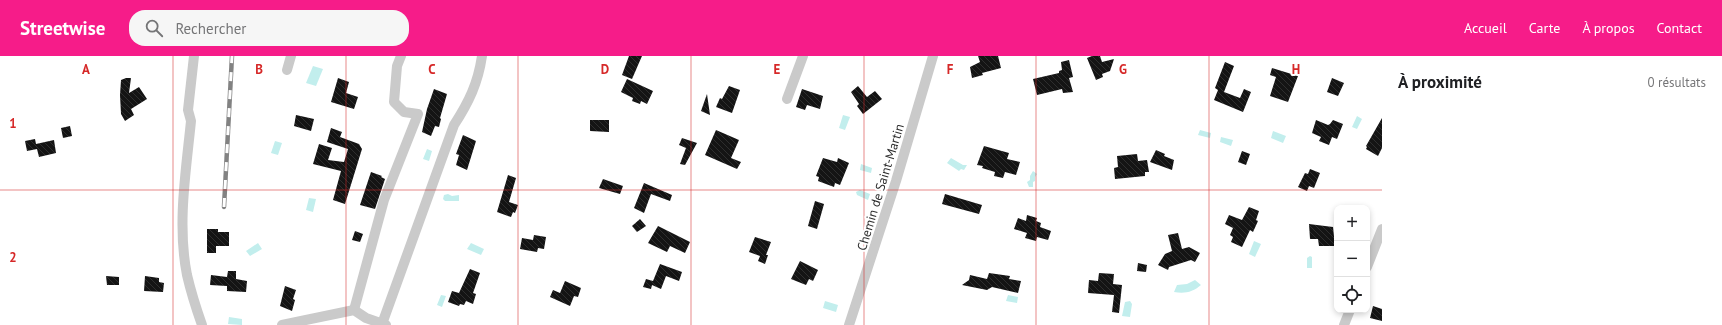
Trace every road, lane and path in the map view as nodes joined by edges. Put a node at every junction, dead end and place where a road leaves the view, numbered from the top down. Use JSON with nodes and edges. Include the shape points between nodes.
{"nodes":[{"id":1,"x":194,"y":56,"type":"edge"},
{"id":2,"x":291,"y":56,"type":"edge"},
{"id":3,"x":401,"y":56,"type":"edge"},
{"id":4,"x":482,"y":56,"type":"edge"},
{"id":5,"x":803,"y":56,"type":"edge"},
{"id":6,"x":933,"y":56,"type":"edge"},
{"id":7,"x":287,"y":70,"type":"dead end"},
{"id":8,"x":788,"y":100,"type":"dead end"},
{"id":9,"x":1382,"y":229,"type":"edge"},
{"id":10,"x":1370,"y":259,"type":"edge"},
{"id":11,"x":354,"y":310,"type":"junction"},
{"id":12,"x":1349,"y":313,"type":"edge"},
{"id":13,"x":384,"y":324,"type":"edge"},
{"id":14,"x":202,"y":325,"type":"edge"},
{"id":15,"x":282,"y":325,"type":"edge"},
{"id":16,"x":850,"y":325,"type":"edge"},
{"id":17,"x":1344,"y":325,"type":"edge"}],
"edges":[{"from":1,"to":14,"type":"street","via":[[188,110],[191,121],[184,188],[184,243],[188,280]]},
{"from":2,"to":7,"type":"street"},
{"from":3,"to":11,"type":"street","via":[[397,66],[394,102],[404,112],[418,114],[384,200]]},
{"from":4,"to":13,"type":"street","via":[[479,76],[466,107],[454,125]]},
{"from":5,"to":8,"type":"street"},
{"from":6,"to":16,"type":"street","name":"Chemin de Saint-Martin"},
{"from":9,"to":10,"type":"street"},
{"from":11,"to":13,"type":"street","via":[[366,318]]},
{"from":11,"to":15,"type":"street"},
{"from":12,"to":17,"type":"street"}]}
